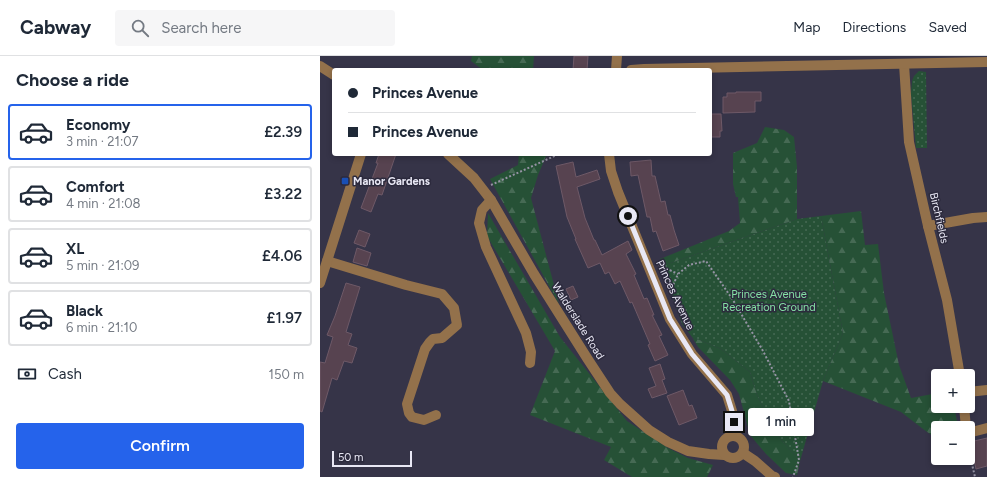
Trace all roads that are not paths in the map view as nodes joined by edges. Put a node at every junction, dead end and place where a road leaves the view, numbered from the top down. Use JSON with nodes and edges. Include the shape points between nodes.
{"nodes":[{"id":1,"x":617,"y":56,"type":"edge"},
{"id":2,"x":861,"y":60,"type":"edge"},
{"id":3,"x":987,"y":62,"type":"edge"},
{"id":4,"x":904,"y":64,"type":"junction"},
{"id":5,"x":320,"y":66,"type":"edge"},
{"id":6,"x":616,"y":68,"type":"edge"},
{"id":7,"x":668,"y":68,"type":"edge"},
{"id":8,"x":332,"y":74,"type":"edge"},
{"id":9,"x":360,"y":156,"type":"edge"},
{"id":10,"x":450,"y":156,"type":"edge"},
{"id":11,"x":609,"y":156,"type":"edge"},
{"id":12,"x":491,"y":200,"type":"junction"},
{"id":13,"x":987,"y":218,"type":"edge"},
{"id":14,"x":928,"y":226,"type":"junction"},
{"id":15,"x":325,"y":258,"type":"edge"},
{"id":16,"x":320,"y":283,"type":"edge"},
{"id":17,"x":530,"y":363,"type":"dead end"},
{"id":18,"x":959,"y":369,"type":"edge"},
{"id":19,"x":987,"y":390,"type":"edge"},
{"id":20,"x":975,"y":391,"type":"edge"},
{"id":21,"x":436,"y":415,"type":"dead end"},
{"id":22,"x":987,"y":428,"type":"edge"},
{"id":23,"x":975,"y":431,"type":"edge"},
{"id":24,"x":734,"y":436,"type":"junction"},
{"id":25,"x":743,"y":452,"type":"junction"},
{"id":26,"x":724,"y":455,"type":"junction"},
{"id":27,"x":775,"y":477,"type":"edge"}],
"edges":[{"from":1,"to":6,"type":"street"},
{"from":2,"to":4,"type":"street"},
{"from":2,"to":7,"type":"street"},
{"from":3,"to":4,"type":"street"},
{"from":4,"to":14,"type":"street","name":"Birchfields","via":[[909,142]]},
{"from":5,"to":8,"type":"street"},
{"from":9,"to":15,"type":"street"},
{"from":10,"to":12,"type":"street","name":"Walderslade Road","via":[[474,178]]},
{"from":11,"to":24,"type":"street","name":"Princes Avenue","via":[[618,192],[670,319],[692,354],[727,395],[734,422]]},
{"from":12,"to":17,"type":"street","via":[[482,210],[480,223],[486,247],[526,333],[531,352]]},
{"from":12,"to":26,"type":"street","name":"Walderslade Road","via":[[534,274],[606,387],[620,404],[649,430],[668,442],[688,451]]},
{"from":13,"to":14,"type":"street"},
{"from":14,"to":18,"type":"street","name":"Birchfields","via":[[947,300]]},
{"from":15,"to":16,"type":"street"},
{"from":15,"to":21,"type":"street","via":[[442,294],[454,308],[457,325],[442,338],[433,339],[425,349],[407,404],[412,417],[424,420]]},
{"from":19,"to":20,"type":"street"},
{"from":22,"to":23,"type":"street"},
{"from":24,"to":25,"type":"street","via":[[743,442]]},
{"from":24,"to":26,"type":"street","via":[[726,438],[722,444]]},
{"from":25,"to":26,"type":"street","via":[[734,459]]},
{"from":25,"to":27,"type":"street"}]}
